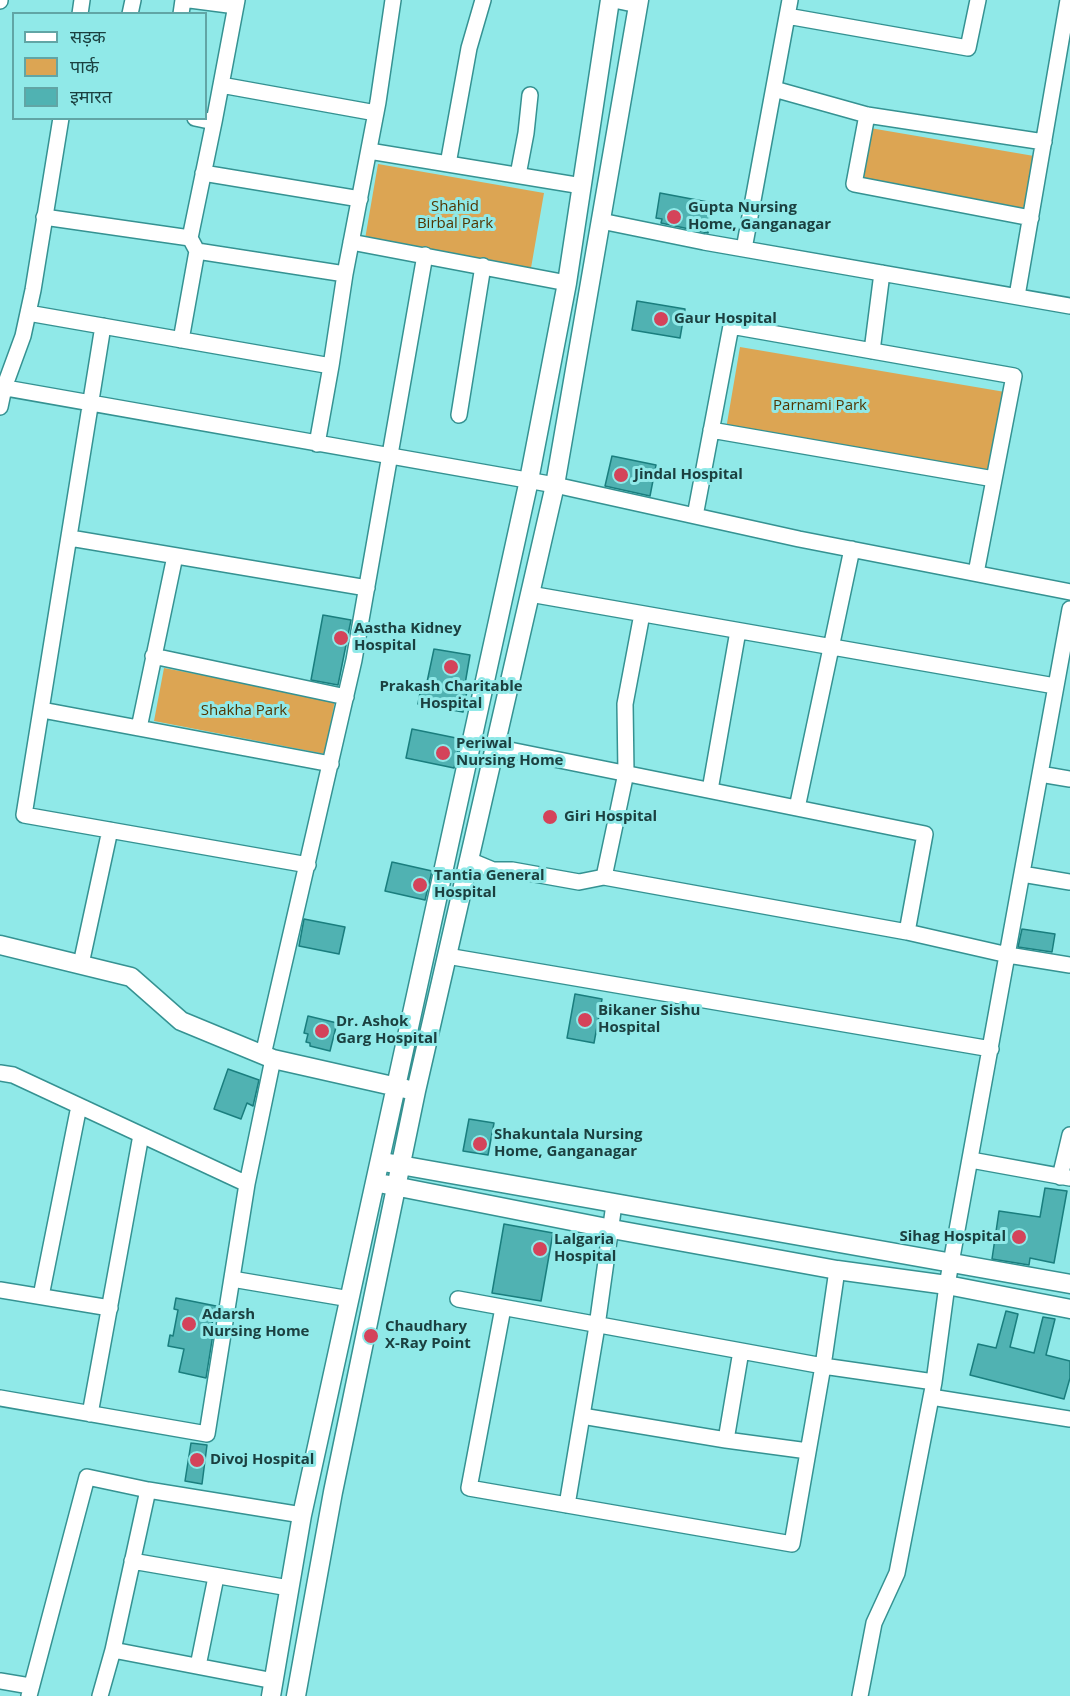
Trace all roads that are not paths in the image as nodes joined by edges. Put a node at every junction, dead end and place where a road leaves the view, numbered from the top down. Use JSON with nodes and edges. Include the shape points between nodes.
{"nodes":[{"id":1,"x":190,"y":0,"type":"edge"},
{"id":2,"x":393,"y":0,"type":"edge"},
{"id":3,"x":483,"y":0,"type":"edge"},
{"id":4,"x":612,"y":0,"type":"edge"},
{"id":5,"x":790,"y":0,"type":"edge"},
{"id":6,"x":978,"y":0,"type":"edge"},
{"id":7,"x":1068,"y":0,"type":"edge"},
{"id":8,"x":638,"y":2,"type":"edge"},
{"id":9,"x":236,"y":3,"type":"edge"},
{"id":10,"x":788,"y":16,"type":"junction"},
{"id":11,"x":221,"y":85,"type":"junction"},
{"id":12,"x":774,"y":89,"type":"junction"},
{"id":13,"x":530,"y":95,"type":"dead end"},
{"id":14,"x":376,"y":113,"type":"junction"},
{"id":15,"x":867,"y":115,"type":"junction"},
{"id":16,"x":62,"y":120,"type":"edge"},
{"id":17,"x":204,"y":120,"type":"edge"},
{"id":18,"x":214,"y":122,"type":"junction"},
{"id":19,"x":1044,"y":142,"type":"junction"},
{"id":20,"x":369,"y":150,"type":"junction"},
{"id":21,"x":448,"y":164,"type":"junction"},
{"id":22,"x":203,"y":173,"type":"junction"},
{"id":23,"x":518,"y":175,"type":"junction"},
{"id":24,"x":582,"y":186,"type":"junction"},
{"id":25,"x":360,"y":199,"type":"junction"},
{"id":26,"x":44,"y":217,"type":"junction"},
{"id":27,"x":1031,"y":218,"type":"junction"},
{"id":28,"x":601,"y":221,"type":"junction"},
{"id":29,"x":351,"y":242,"type":"junction"},
{"id":30,"x":194,"y":245,"type":"junction"},
{"id":31,"x":744,"y":249,"type":"junction"},
{"id":32,"x":425,"y":255,"type":"junction"},
{"id":33,"x":483,"y":266,"type":"junction"},
{"id":34,"x":882,"y":273,"type":"junction"},
{"id":35,"x":345,"y":274,"type":"junction"},
{"id":36,"x":567,"y":283,"type":"junction"},
{"id":37,"x":1017,"y":296,"type":"junction"},
{"id":38,"x":1070,"y":306,"type":"edge"},
{"id":39,"x":28,"y":313,"type":"junction"},
{"id":40,"x":103,"y":326,"type":"junction"},
{"id":41,"x":181,"y":340,"type":"junction"},
{"id":42,"x":872,"y":351,"type":"junction"},
{"id":43,"x":331,"y":366,"type":"junction"},
{"id":44,"x":2,"y":387,"type":"edge"},
{"id":45,"x":92,"y":404,"type":"junction"},
{"id":46,"x":0,"y":407,"type":"edge"},
{"id":47,"x":459,"y":415,"type":"dead end"},
{"id":48,"x":711,"y":430,"type":"junction"},
{"id":49,"x":318,"y":444,"type":"junction"},
{"id":50,"x":390,"y":456,"type":"junction"},
{"id":51,"x":994,"y":479,"type":"junction"},
{"id":52,"x":529,"y":480,"type":"junction"},
{"id":53,"x":555,"y":485,"type":"junction"},
{"id":54,"x":695,"y":516,"type":"junction"},
{"id":55,"x":70,"y":538,"type":"junction"},
{"id":56,"x":852,"y":549,"type":"junction"},
{"id":57,"x":175,"y":556,"type":"junction"},
{"id":58,"x":976,"y":573,"type":"junction"},
{"id":59,"x":367,"y":588,"type":"junction"},
{"id":60,"x":1070,"y":591,"type":"edge"},
{"id":61,"x":530,"y":594,"type":"junction"},
{"id":62,"x":1070,"y":609,"type":"edge"},
{"id":63,"x":642,"y":614,"type":"junction"},
{"id":64,"x":738,"y":631,"type":"junction"},
{"id":65,"x":830,"y":647,"type":"junction"},
{"id":66,"x":153,"y":656,"type":"junction"},
{"id":67,"x":1055,"y":686,"type":"junction"},
{"id":68,"x":346,"y":697,"type":"junction"},
{"id":69,"x":42,"y":710,"type":"junction"},
{"id":70,"x":139,"y":728,"type":"junction"},
{"id":71,"x":495,"y":747,"type":"junction"},
{"id":72,"x":331,"y":764,"type":"junction"},
{"id":73,"x":626,"y":773,"type":"junction"},
{"id":74,"x":1040,"y":774,"type":"junction"},
{"id":75,"x":1070,"y":779,"type":"edge"},
{"id":76,"x":710,"y":790,"type":"junction"},
{"id":77,"x":797,"y":808,"type":"junction"},
{"id":78,"x":110,"y":830,"type":"junction"},
{"id":79,"x":469,"y":860,"type":"junction"},
{"id":80,"x":308,"y":865,"type":"junction"},
{"id":81,"x":1022,"y":874,"type":"junction"},
{"id":82,"x":604,"y":877,"type":"junction"},
{"id":83,"x":1070,"y":882,"type":"edge"},
{"id":84,"x":907,"y":932,"type":"junction"},
{"id":85,"x":0,"y":945,"type":"edge"},
{"id":86,"x":1008,"y":955,"type":"junction"},
{"id":87,"x":447,"y":956,"type":"junction"},
{"id":88,"x":81,"y":964,"type":"junction"},
{"id":89,"x":1070,"y":965,"type":"edge"},
{"id":90,"x":992,"y":1049,"type":"junction"},
{"id":91,"x":268,"y":1057,"type":"junction"},
{"id":92,"x":0,"y":1073,"type":"edge"},
{"id":93,"x":395,"y":1086,"type":"junction"},
{"id":94,"x":416,"y":1091,"type":"junction"},
{"id":95,"x":79,"y":1106,"type":"junction"},
{"id":96,"x":141,"y":1135,"type":"junction"},
{"id":97,"x":1070,"y":1135,"type":"edge"},
{"id":98,"x":971,"y":1160,"type":"junction"},
{"id":99,"x":379,"y":1162,"type":"junction"},
{"id":100,"x":401,"y":1165,"type":"junction"},
{"id":101,"x":1065,"y":1178,"type":"edge"},
{"id":102,"x":375,"y":1182,"type":"junction"},
{"id":103,"x":247,"y":1184,"type":"junction"},
{"id":104,"x":396,"y":1186,"type":"junction"},
{"id":105,"x":614,"y":1204,"type":"junction"},
{"id":106,"x":612,"y":1229,"type":"junction"},
{"id":107,"x":952,"y":1262,"type":"junction"},
{"id":108,"x":837,"y":1270,"type":"junction"},
{"id":109,"x":232,"y":1279,"type":"junction"},
{"id":110,"x":1070,"y":1284,"type":"edge"},
{"id":111,"x":947,"y":1285,"type":"junction"},
{"id":112,"x":0,"y":1290,"type":"edge"},
{"id":113,"x":41,"y":1296,"type":"junction"},
{"id":114,"x":350,"y":1299,"type":"junction"},
{"id":115,"x":458,"y":1299,"type":"dead end"},
{"id":116,"x":110,"y":1308,"type":"junction"},
{"id":117,"x":503,"y":1308,"type":"junction"},
{"id":118,"x":1070,"y":1309,"type":"edge"},
{"id":119,"x":597,"y":1326,"type":"junction"},
{"id":120,"x":741,"y":1351,"type":"junction"},
{"id":121,"x":823,"y":1366,"type":"junction"},
{"id":122,"x":934,"y":1382,"type":"junction"},
{"id":123,"x":931,"y":1397,"type":"junction"},
{"id":124,"x":0,"y":1398,"type":"edge"},
{"id":125,"x":90,"y":1414,"type":"junction"},
{"id":126,"x":582,"y":1416,"type":"junction"},
{"id":127,"x":1070,"y":1419,"type":"edge"},
{"id":128,"x":726,"y":1440,"type":"junction"},
{"id":129,"x":808,"y":1451,"type":"junction"},
{"id":130,"x":148,"y":1490,"type":"junction"},
{"id":131,"x":567,"y":1505,"type":"junction"},
{"id":132,"x":302,"y":1515,"type":"junction"},
{"id":133,"x":132,"y":1561,"type":"junction"},
{"id":134,"x":216,"y":1576,"type":"junction"},
{"id":135,"x":289,"y":1588,"type":"junction"},
{"id":136,"x":113,"y":1650,"type":"junction"},
{"id":137,"x":198,"y":1666,"type":"junction"},
{"id":138,"x":0,"y":1681,"type":"edge"},
{"id":139,"x":272,"y":1688,"type":"edge"},
{"id":140,"x":29,"y":1691,"type":"edge"},
{"id":141,"x":100,"y":1696,"type":"edge"},
{"id":142,"x":296,"y":1696,"type":"edge"},
{"id":143,"x":860,"y":1696,"type":"edge"}],
"edges":[{"from":1,"to":9,"type":"street"},
{"from":2,"to":14,"type":"street"},
{"from":3,"to":21,"type":"street","via":[[469,48]]},
{"from":4,"to":8,"type":"street"},
{"from":4,"to":24,"type":"street"},
{"from":5,"to":10,"type":"street"},
{"from":6,"to":10,"type":"street","via":[[968,48]]},
{"from":7,"to":19,"type":"street"},
{"from":8,"to":28,"type":"street"},
{"from":9,"to":11,"type":"street"},
{"from":10,"to":12,"type":"street"},
{"from":11,"to":14,"type":"street"},
{"from":11,"to":18,"type":"street"},
{"from":12,"to":15,"type":"street"},
{"from":12,"to":31,"type":"street"},
{"from":13,"to":23,"type":"street"},
{"from":14,"to":20,"type":"street"},
{"from":15,"to":19,"type":"street"},
{"from":15,"to":27,"type":"street","via":[[854,184]]},
{"from":16,"to":26,"type":"street"},
{"from":17,"to":18,"type":"street"},
{"from":18,"to":22,"type":"street"},
{"from":19,"to":27,"type":"street"},
{"from":20,"to":21,"type":"street"},
{"from":20,"to":25,"type":"street"},
{"from":21,"to":23,"type":"street"},
{"from":22,"to":25,"type":"street"},
{"from":22,"to":30,"type":"street"},
{"from":23,"to":24,"type":"street"},
{"from":24,"to":36,"type":"street"},
{"from":25,"to":29,"type":"street"},
{"from":26,"to":30,"type":"street"},
{"from":26,"to":39,"type":"street"},
{"from":27,"to":37,"type":"street"},
{"from":28,"to":31,"type":"street"},
{"from":28,"to":53,"type":"street"},
{"from":29,"to":32,"type":"street"},
{"from":29,"to":35,"type":"street"},
{"from":30,"to":35,"type":"street"},
{"from":30,"to":41,"type":"street"},
{"from":31,"to":34,"type":"street"},
{"from":32,"to":33,"type":"street"},
{"from":32,"to":50,"type":"street"},
{"from":33,"to":36,"type":"street"},
{"from":33,"to":47,"type":"street"},
{"from":34,"to":37,"type":"street"},
{"from":34,"to":42,"type":"street"},
{"from":35,"to":43,"type":"street"},
{"from":36,"to":52,"type":"street"},
{"from":37,"to":38,"type":"street"},
{"from":39,"to":40,"type":"street"},
{"from":39,"to":44,"type":"street"},
{"from":40,"to":41,"type":"street"},
{"from":40,"to":45,"type":"street"},
{"from":41,"to":43,"type":"street"},
{"from":42,"to":48,"type":"street","via":[[731,326]]},
{"from":42,"to":51,"type":"street","via":[[1014,376]]},
{"from":43,"to":49,"type":"street"},
{"from":44,"to":45,"type":"street"},
{"from":44,"to":46,"type":"street"},
{"from":45,"to":49,"type":"street"},
{"from":45,"to":55,"type":"street"},
{"from":48,"to":51,"type":"street"},
{"from":48,"to":54,"type":"street"},
{"from":49,"to":50,"type":"street"},
{"from":50,"to":52,"type":"street"},
{"from":50,"to":59,"type":"street"},
{"from":51,"to":58,"type":"street"},
{"from":52,"to":53,"type":"street"},
{"from":52,"to":93,"type":"street"},
{"from":53,"to":54,"type":"street"},
{"from":53,"to":61,"type":"street"},
{"from":54,"to":56,"type":"street"},
{"from":55,"to":57,"type":"street"},
{"from":55,"to":69,"type":"street"},
{"from":56,"to":58,"type":"street"},
{"from":56,"to":65,"type":"street"},
{"from":57,"to":59,"type":"street"},
{"from":57,"to":66,"type":"street"},
{"from":58,"to":60,"type":"street"},
{"from":59,"to":68,"type":"street"},
{"from":61,"to":63,"type":"street"},
{"from":61,"to":71,"type":"street"},
{"from":62,"to":67,"type":"street"},
{"from":63,"to":64,"type":"street"},
{"from":63,"to":73,"type":"street","via":[[625,704]]},
{"from":64,"to":65,"type":"street"},
{"from":64,"to":76,"type":"street"},
{"from":65,"to":67,"type":"street"},
{"from":65,"to":77,"type":"street"},
{"from":66,"to":68,"type":"street"},
{"from":66,"to":70,"type":"street"},
{"from":67,"to":74,"type":"street"},
{"from":68,"to":72,"type":"street"},
{"from":69,"to":70,"type":"street"},
{"from":69,"to":78,"type":"street","via":[[24,815]]},
{"from":70,"to":72,"type":"street"},
{"from":71,"to":73,"type":"street"},
{"from":71,"to":79,"type":"street"},
{"from":72,"to":80,"type":"street"},
{"from":73,"to":76,"type":"street"},
{"from":73,"to":82,"type":"street"},
{"from":74,"to":75,"type":"street"},
{"from":74,"to":81,"type":"street"},
{"from":76,"to":77,"type":"street"},
{"from":77,"to":84,"type":"street","via":[[925,834]]},
{"from":78,"to":80,"type":"street"},
{"from":78,"to":88,"type":"street"},
{"from":79,"to":82,"type":"street","via":[[493,870],[579,882]]},
{"from":79,"to":87,"type":"street"},
{"from":80,"to":91,"type":"street"},
{"from":81,"to":83,"type":"street"},
{"from":81,"to":86,"type":"street"},
{"from":82,"to":84,"type":"street"},
{"from":84,"to":86,"type":"street"},
{"from":85,"to":88,"type":"street"},
{"from":86,"to":89,"type":"street"},
{"from":86,"to":90,"type":"street"},
{"from":87,"to":90,"type":"street"},
{"from":87,"to":94,"type":"street"},
{"from":88,"to":91,"type":"street","via":[[131,977],[181,1021]]},
{"from":90,"to":98,"type":"street"},
{"from":91,"to":93,"type":"street"},
{"from":91,"to":103,"type":"street"},
{"from":92,"to":95,"type":"street","via":[[13,1075]]},
{"from":93,"to":94,"type":"street"},
{"from":93,"to":99,"type":"street"},
{"from":94,"to":100,"type":"street"},
{"from":95,"to":96,"type":"street"},
{"from":95,"to":113,"type":"street"},
{"from":96,"to":103,"type":"street"},
{"from":96,"to":116,"type":"street"},
{"from":97,"to":101,"type":"street"},
{"from":98,"to":101,"type":"street"},
{"from":98,"to":107,"type":"street"},
{"from":99,"to":100,"type":"street"},
{"from":99,"to":102,"type":"street"},
{"from":100,"to":104,"type":"street"},
{"from":100,"to":105,"type":"street"},
{"from":102,"to":104,"type":"street"},
{"from":102,"to":114,"type":"street"},
{"from":103,"to":109,"type":"street"},
{"from":104,"to":106,"type":"street"},
{"from":104,"to":142,"type":"street"},
{"from":105,"to":106,"type":"street"},
{"from":105,"to":107,"type":"street"},
{"from":106,"to":108,"type":"street"},
{"from":106,"to":119,"type":"street"},
{"from":107,"to":110,"type":"street"},
{"from":107,"to":111,"type":"street"},
{"from":108,"to":111,"type":"street"},
{"from":108,"to":121,"type":"street"},
{"from":109,"to":114,"type":"street"},
{"from":109,"to":125,"type":"street","via":[[207,1434]]},
{"from":111,"to":118,"type":"street"},
{"from":111,"to":122,"type":"street"},
{"from":112,"to":113,"type":"street"},
{"from":113,"to":116,"type":"street"},
{"from":114,"to":132,"type":"street"},
{"from":115,"to":117,"type":"street"},
{"from":116,"to":125,"type":"street"},
{"from":117,"to":119,"type":"street"},
{"from":117,"to":131,"type":"street","via":[[469,1488]]},
{"from":119,"to":120,"type":"street"},
{"from":119,"to":126,"type":"street"},
{"from":120,"to":121,"type":"street"},
{"from":120,"to":128,"type":"street"},
{"from":121,"to":122,"type":"street"},
{"from":121,"to":129,"type":"street"},
{"from":122,"to":123,"type":"street"},
{"from":123,"to":127,"type":"street"},
{"from":123,"to":143,"type":"street","via":[[897,1573],[874,1623]]},
{"from":124,"to":125,"type":"street"},
{"from":126,"to":128,"type":"street"},
{"from":126,"to":131,"type":"street"},
{"from":128,"to":129,"type":"street"},
{"from":129,"to":131,"type":"street","via":[[792,1544]]},
{"from":130,"to":132,"type":"street"},
{"from":130,"to":133,"type":"street"},
{"from":130,"to":140,"type":"street","via":[[87,1477]]},
{"from":132,"to":135,"type":"street"},
{"from":133,"to":134,"type":"street"},
{"from":133,"to":136,"type":"street"},
{"from":134,"to":135,"type":"street"},
{"from":134,"to":137,"type":"street"},
{"from":135,"to":139,"type":"street"},
{"from":136,"to":137,"type":"street"},
{"from":136,"to":141,"type":"street"},
{"from":137,"to":139,"type":"street"},
{"from":138,"to":140,"type":"street"}]}
